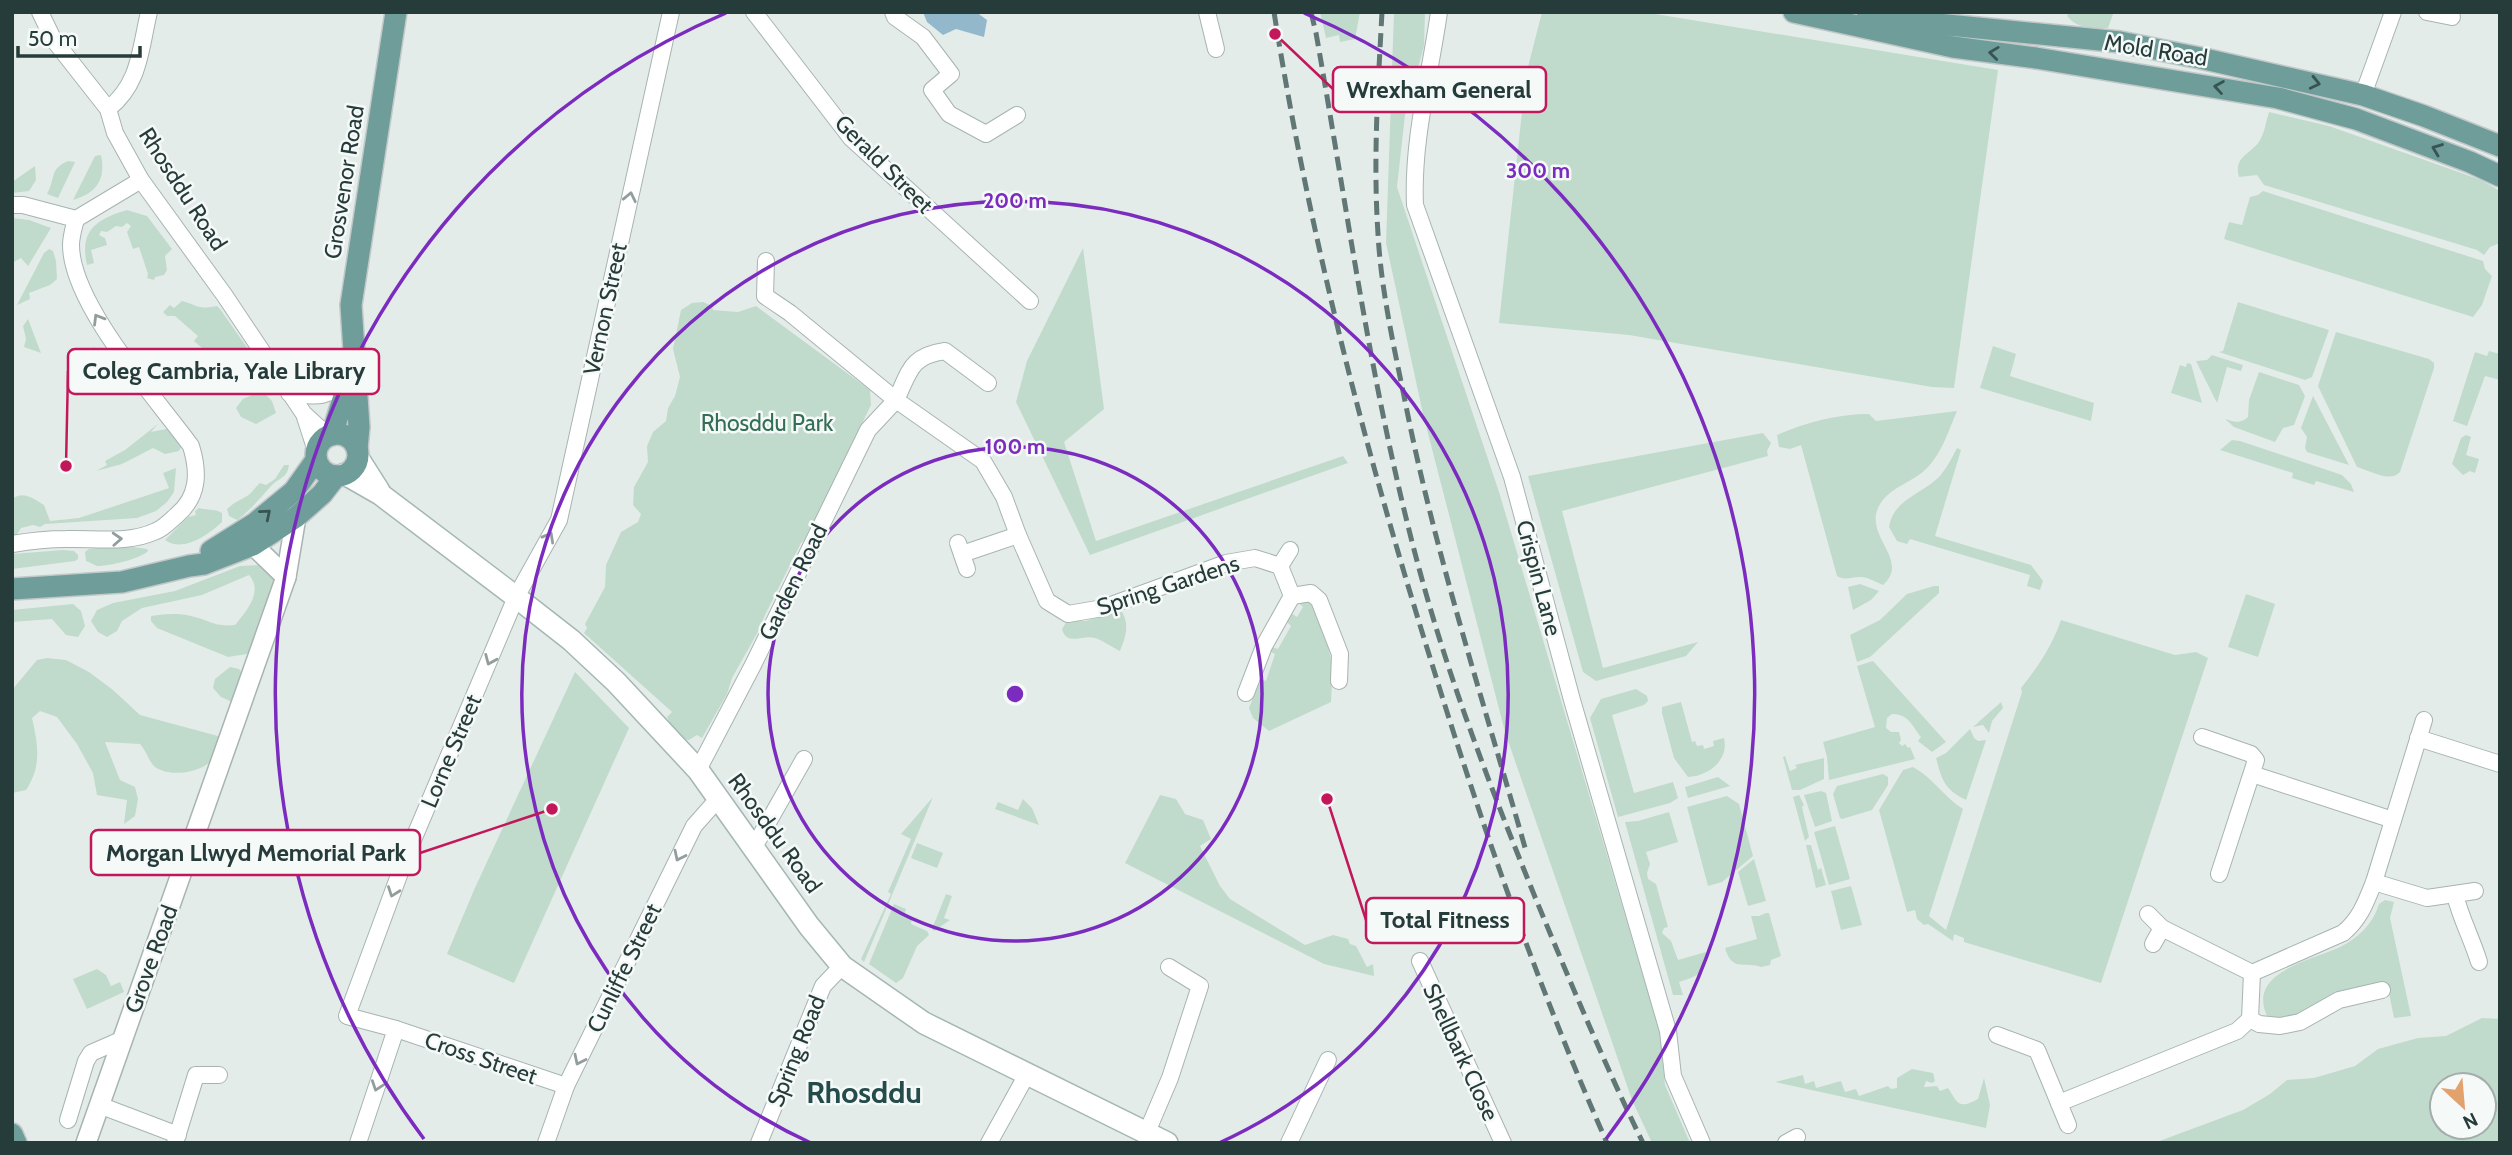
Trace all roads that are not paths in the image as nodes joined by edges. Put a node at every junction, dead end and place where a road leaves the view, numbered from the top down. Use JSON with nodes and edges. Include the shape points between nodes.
{"nodes":[{"id":1,"x":40,"y":12,"type":"edge"},
{"id":2,"x":149,"y":12,"type":"edge"},
{"id":3,"x":396,"y":12,"type":"edge"},
{"id":4,"x":671,"y":12,"type":"edge"},
{"id":5,"x":754,"y":12,"type":"edge"},
{"id":6,"x":893,"y":12,"type":"edge"},
{"id":7,"x":1208,"y":12,"type":"edge"},
{"id":8,"x":1439,"y":12,"type":"edge"},
{"id":9,"x":1794,"y":12,"type":"edge"},
{"id":10,"x":1819,"y":12,"type":"edge"},
{"id":11,"x":2393,"y":12,"type":"edge"},
{"id":12,"x":2427,"y":12,"type":"edge"},
{"id":13,"x":2452,"y":17,"type":"dead end"},
{"id":14,"x":1957,"y":19,"type":"edge"},
{"id":15,"x":1953,"y":47,"type":"junction"},
{"id":16,"x":1216,"y":49,"type":"dead end"},
{"id":17,"x":2273,"y":74,"type":"junction"},
{"id":18,"x":2363,"y":95,"type":"junction"},
{"id":19,"x":2268,"y":96,"type":"junction"},
{"id":20,"x":108,"y":109,"type":"junction"},
{"id":21,"x":1017,"y":115,"type":"dead end"},
{"id":22,"x":2356,"y":119,"type":"junction"},
{"id":23,"x":2500,"y":146,"type":"edge"},
{"id":24,"x":2500,"y":176,"type":"edge"},
{"id":25,"x":141,"y":180,"type":"junction"},
{"id":26,"x":12,"y":205,"type":"edge"},
{"id":27,"x":76,"y":219,"type":"junction"},
{"id":28,"x":766,"y":261,"type":"dead end"},
{"id":29,"x":1030,"y":301,"type":"dead end"},
{"id":30,"x":352,"y":370,"type":"junction"},
{"id":31,"x":988,"y":383,"type":"dead end"},
{"id":32,"x":289,"y":393,"type":"junction"},
{"id":33,"x":896,"y":400,"type":"junction"},
{"id":34,"x":323,"y":446,"type":"junction"},
{"id":35,"x":349,"y":464,"type":"junction"},
{"id":36,"x":296,"y":517,"type":"junction"},
{"id":37,"x":1017,"y":535,"type":"junction"},
{"id":38,"x":12,"y":544,"type":"edge"},
{"id":39,"x":253,"y":545,"type":"junction"},
{"id":40,"x":1290,"y":550,"type":"dead end"},
{"id":41,"x":963,"y":555,"type":"dead end"},
{"id":42,"x":189,"y":566,"type":"junction"},
{"id":43,"x":1280,"y":566,"type":"junction"},
{"id":44,"x":286,"y":577,"type":"junction"},
{"id":45,"x":12,"y":589,"type":"edge"},
{"id":46,"x":1292,"y":596,"type":"junction"},
{"id":47,"x":516,"y":597,"type":"junction"},
{"id":48,"x":1339,"y":681,"type":"dead end"},
{"id":49,"x":1246,"y":694,"type":"dead end"},
{"id":50,"x":2424,"y":720,"type":"dead end"},
{"id":51,"x":2202,"y":737,"type":"dead end"},
{"id":52,"x":2418,"y":738,"type":"junction"},
{"id":53,"x":804,"y":760,"type":"dead end"},
{"id":54,"x":2500,"y":764,"type":"edge"},
{"id":55,"x":698,"y":770,"type":"junction"},
{"id":56,"x":2252,"y":774,"type":"junction"},
{"id":57,"x":717,"y":800,"type":"junction"},
{"id":58,"x":2393,"y":820,"type":"junction"},
{"id":59,"x":753,"y":849,"type":"junction"},
{"id":60,"x":2219,"y":874,"type":"dead end"},
{"id":61,"x":2374,"y":882,"type":"junction"},
{"id":62,"x":2475,"y":891,"type":"dead end"},
{"id":63,"x":2455,"y":895,"type":"junction"},
{"id":64,"x":2148,"y":914,"type":"dead end"},
{"id":65,"x":2162,"y":928,"type":"junction"},
{"id":66,"x":2152,"y":944,"type":"dead end"},
{"id":67,"x":1420,"y":961,"type":"dead end"},
{"id":68,"x":2479,"y":962,"type":"dead end"},
{"id":69,"x":842,"y":966,"type":"junction"},
{"id":70,"x":1169,"y":967,"type":"dead end"},
{"id":71,"x":2252,"y":973,"type":"junction"},
{"id":72,"x":2382,"y":990,"type":"dead end"},
{"id":73,"x":2250,"y":1018,"type":"junction"},
{"id":74,"x":396,"y":1029,"type":"junction"},
{"id":75,"x":1997,"y":1035,"type":"dead end"},
{"id":76,"x":122,"y":1039,"type":"junction"},
{"id":77,"x":1328,"y":1060,"type":"dead end"},
{"id":78,"x":219,"y":1074,"type":"dead end"},
{"id":79,"x":1026,"y":1076,"type":"junction"},
{"id":80,"x":566,"y":1086,"type":"junction"},
{"id":81,"x":2059,"y":1103,"type":"junction"},
{"id":82,"x":99,"y":1105,"type":"junction"},
{"id":83,"x":68,"y":1120,"type":"dead end"},
{"id":84,"x":2068,"y":1125,"type":"dead end"},
{"id":85,"x":1147,"y":1132,"type":"junction"},
{"id":86,"x":12,"y":1134,"type":"edge"},
{"id":87,"x":176,"y":1139,"type":"edge"},
{"id":88,"x":16,"y":1143,"type":"edge"},
{"id":89,"x":86,"y":1143,"type":"edge"},
{"id":90,"x":358,"y":1143,"type":"edge"},
{"id":91,"x":546,"y":1143,"type":"edge"},
{"id":92,"x":760,"y":1143,"type":"edge"},
{"id":93,"x":989,"y":1143,"type":"edge"},
{"id":94,"x":1167,"y":1143,"type":"edge"},
{"id":95,"x":1289,"y":1143,"type":"edge"},
{"id":96,"x":1503,"y":1143,"type":"edge"},
{"id":97,"x":1702,"y":1143,"type":"edge"}],
"edges":[{"from":1,"to":20,"type":"street","name":"Rhosddu Road","via":[[53,39]]},
{"from":2,"to":20,"type":"street","via":[[131,84]]},
{"from":3,"to":30,"type":"main road","name":"Grosvenor Road","via":[[351,305]]},
{"from":47,"to":4,"type":"street","name":"Vernon Street","one_way":true,"via":[[559,520]]},
{"from":5,"to":29,"type":"street","name":"Gerald Street","via":[[851,138]]},
{"from":6,"to":21,"type":"street","via":[[923,37],[951,74],[932,90],[949,114],[986,134]]},
{"from":7,"to":16,"type":"street"},
{"from":8,"to":97,"type":"street","name":"Crispin Lane","via":[[1419,135],[1415,205],[1512,477],[1668,1031],[1673,1076]]},
{"from":9,"to":15,"type":"main road","name":"Mold Road"},
{"from":10,"to":14,"type":"main road","name":"Mold Road"},
{"from":11,"to":18,"type":"street"},
{"from":12,"to":13,"type":"street"},
{"from":14,"to":15,"type":"main road"},
{"from":14,"to":17,"type":"main road","name":"Mold Road","via":[[2120,42]]},
{"from":19,"to":15,"type":"main road","name":"Mold Road","one_way":true},
{"from":17,"to":18,"type":"main road","name":"Mold Road","one_way":true},
{"from":17,"to":19,"type":"main road"},
{"from":18,"to":22,"type":"main road"},
{"from":18,"to":23,"type":"main road","name":"Mold Road"},
{"from":19,"to":22,"type":"main road","name":"Mold Road"},
{"from":20,"to":25,"type":"street","name":"Rhosddu Road","via":[[115,133]]},
{"from":24,"to":22,"type":"main road","name":"Mold Road","one_way":true},
{"from":25,"to":27,"type":"street"},
{"from":25,"to":32,"type":"street","name":"Rhosddu Road"},
{"from":26,"to":27,"type":"street"},
{"from":38,"to":27,"type":"street","one_way":true,"via":[[129,538],[158,531],[184,509],[196,484],[197,464],[191,446],[90,307],[73,258]]},
{"from":28,"to":33,"type":"street","via":[[765,296]]},
{"from":30,"to":32,"type":"street","via":[[333,392],[319,397]]},
{"from":30,"to":34,"type":"main road","name":"Grosvenor Road"},
{"from":30,"to":35,"type":"main road","name":"Grosvenor Road","via":[[359,427]]},
{"from":31,"to":33,"type":"street","name":"Garden Road","via":[[945,351],[926,354],[914,363]]},
{"from":32,"to":34,"type":"street","name":"Rhosddu Road"},
{"from":33,"to":37,"type":"street","name":"Spring Gardens","via":[[983,461],[1004,497]]},
{"from":33,"to":55,"type":"street","name":"Garden Road","via":[[869,430]]},
{"from":34,"to":35,"type":"main road","name":"Rhosddu Road","via":[[323,471]]},
{"from":34,"to":35,"type":"main road","name":"Rhosddu Road","via":[[344,435],[351,439]]},
{"from":42,"to":34,"type":"main road","name":"Grosvenor Road","one_way":true,"via":[[254,524],[294,491]]},
{"from":35,"to":36,"type":"main road"},
{"from":35,"to":47,"type":"main road","name":"Rhosddu Road","via":[[380,494]]},
{"from":36,"to":39,"type":"main road"},
{"from":36,"to":44,"type":"street","name":"Grove Road"},
{"from":37,"to":41,"type":"street"},
{"from":37,"to":43,"type":"street","name":"Spring Gardens","via":[[1047,601],[1068,614],[1103,608],[1226,563],[1255,558]]},
{"from":39,"to":42,"type":"main road"},
{"from":39,"to":44,"type":"street"},
{"from":40,"to":43,"type":"street"},
{"from":42,"to":45,"type":"main road","via":[[122,582]]},
{"from":43,"to":46,"type":"street"},
{"from":44,"to":76,"type":"street","name":"Grove Road"},
{"from":46,"to":48,"type":"street","via":[[1311,593],[1319,600],[1340,654]]},
{"from":46,"to":49,"type":"street","via":[[1264,646]]},
{"from":47,"to":55,"type":"main road","name":"Rhosddu Road","via":[[616,682]]},
{"from":47,"to":74,"type":"street","name":"Lorne Street","one_way":true,"via":[[405,859],[347,1016]]},
{"from":50,"to":52,"type":"street"},
{"from":51,"to":56,"type":"street","via":[[2254,755]]},
{"from":52,"to":54,"type":"street"},
{"from":52,"to":58,"type":"street"},
{"from":53,"to":59,"type":"street"},
{"from":55,"to":57,"type":"main road","name":"Rhosddu Road"},
{"from":56,"to":58,"type":"street"},
{"from":56,"to":60,"type":"street"},
{"from":57,"to":59,"type":"main road","name":"Rhosddu Road"},
{"from":57,"to":80,"type":"street","name":"Cunliffe Street","one_way":true,"via":[[694,826]]},
{"from":58,"to":61,"type":"street"},
{"from":59,"to":69,"type":"main road","name":"Rhosddu Road"},
{"from":61,"to":63,"type":"street","via":[[2427,898]]},
{"from":61,"to":71,"type":"street","via":[[2359,918],[2343,933]]},
{"from":62,"to":63,"type":"street"},
{"from":63,"to":68,"type":"street"},
{"from":64,"to":65,"type":"street"},
{"from":65,"to":66,"type":"street"},
{"from":65,"to":71,"type":"street"},
{"from":67,"to":96,"type":"street","name":"Shellbark Close"},
{"from":69,"to":79,"type":"main road","name":"Rhosddu Road","via":[[924,1023]]},
{"from":69,"to":92,"type":"street","name":"Spring Road","via":[[823,986]]},
{"from":70,"to":85,"type":"street","via":[[1200,986]]},
{"from":71,"to":73,"type":"street"},
{"from":72,"to":73,"type":"street","via":[[2339,1000],[2300,1022],[2280,1026]]},
{"from":73,"to":81,"type":"street","via":[[2227,1037]]},
{"from":74,"to":80,"type":"street","name":"Cross Street"},
{"from":74,"to":90,"type":"street","one_way":true},
{"from":75,"to":81,"type":"street","via":[[2037,1050]]},
{"from":76,"to":82,"type":"street","name":"Grove Road"},
{"from":76,"to":83,"type":"street","via":[[91,1053]]},
{"from":77,"to":95,"type":"street"},
{"from":78,"to":87,"type":"street","via":[[197,1075]]},
{"from":79,"to":85,"type":"main road","name":"Rhosddu Road"},
{"from":79,"to":93,"type":"street"},
{"from":80,"to":91,"type":"street","name":"Cunliffe Street"},
{"from":81,"to":84,"type":"street"},
{"from":82,"to":87,"type":"street"},
{"from":82,"to":89,"type":"street","name":"Grove Road"},
{"from":85,"to":94,"type":"main road","name":"Rhosddu Road"},
{"from":86,"to":88,"type":"main road"}]}
